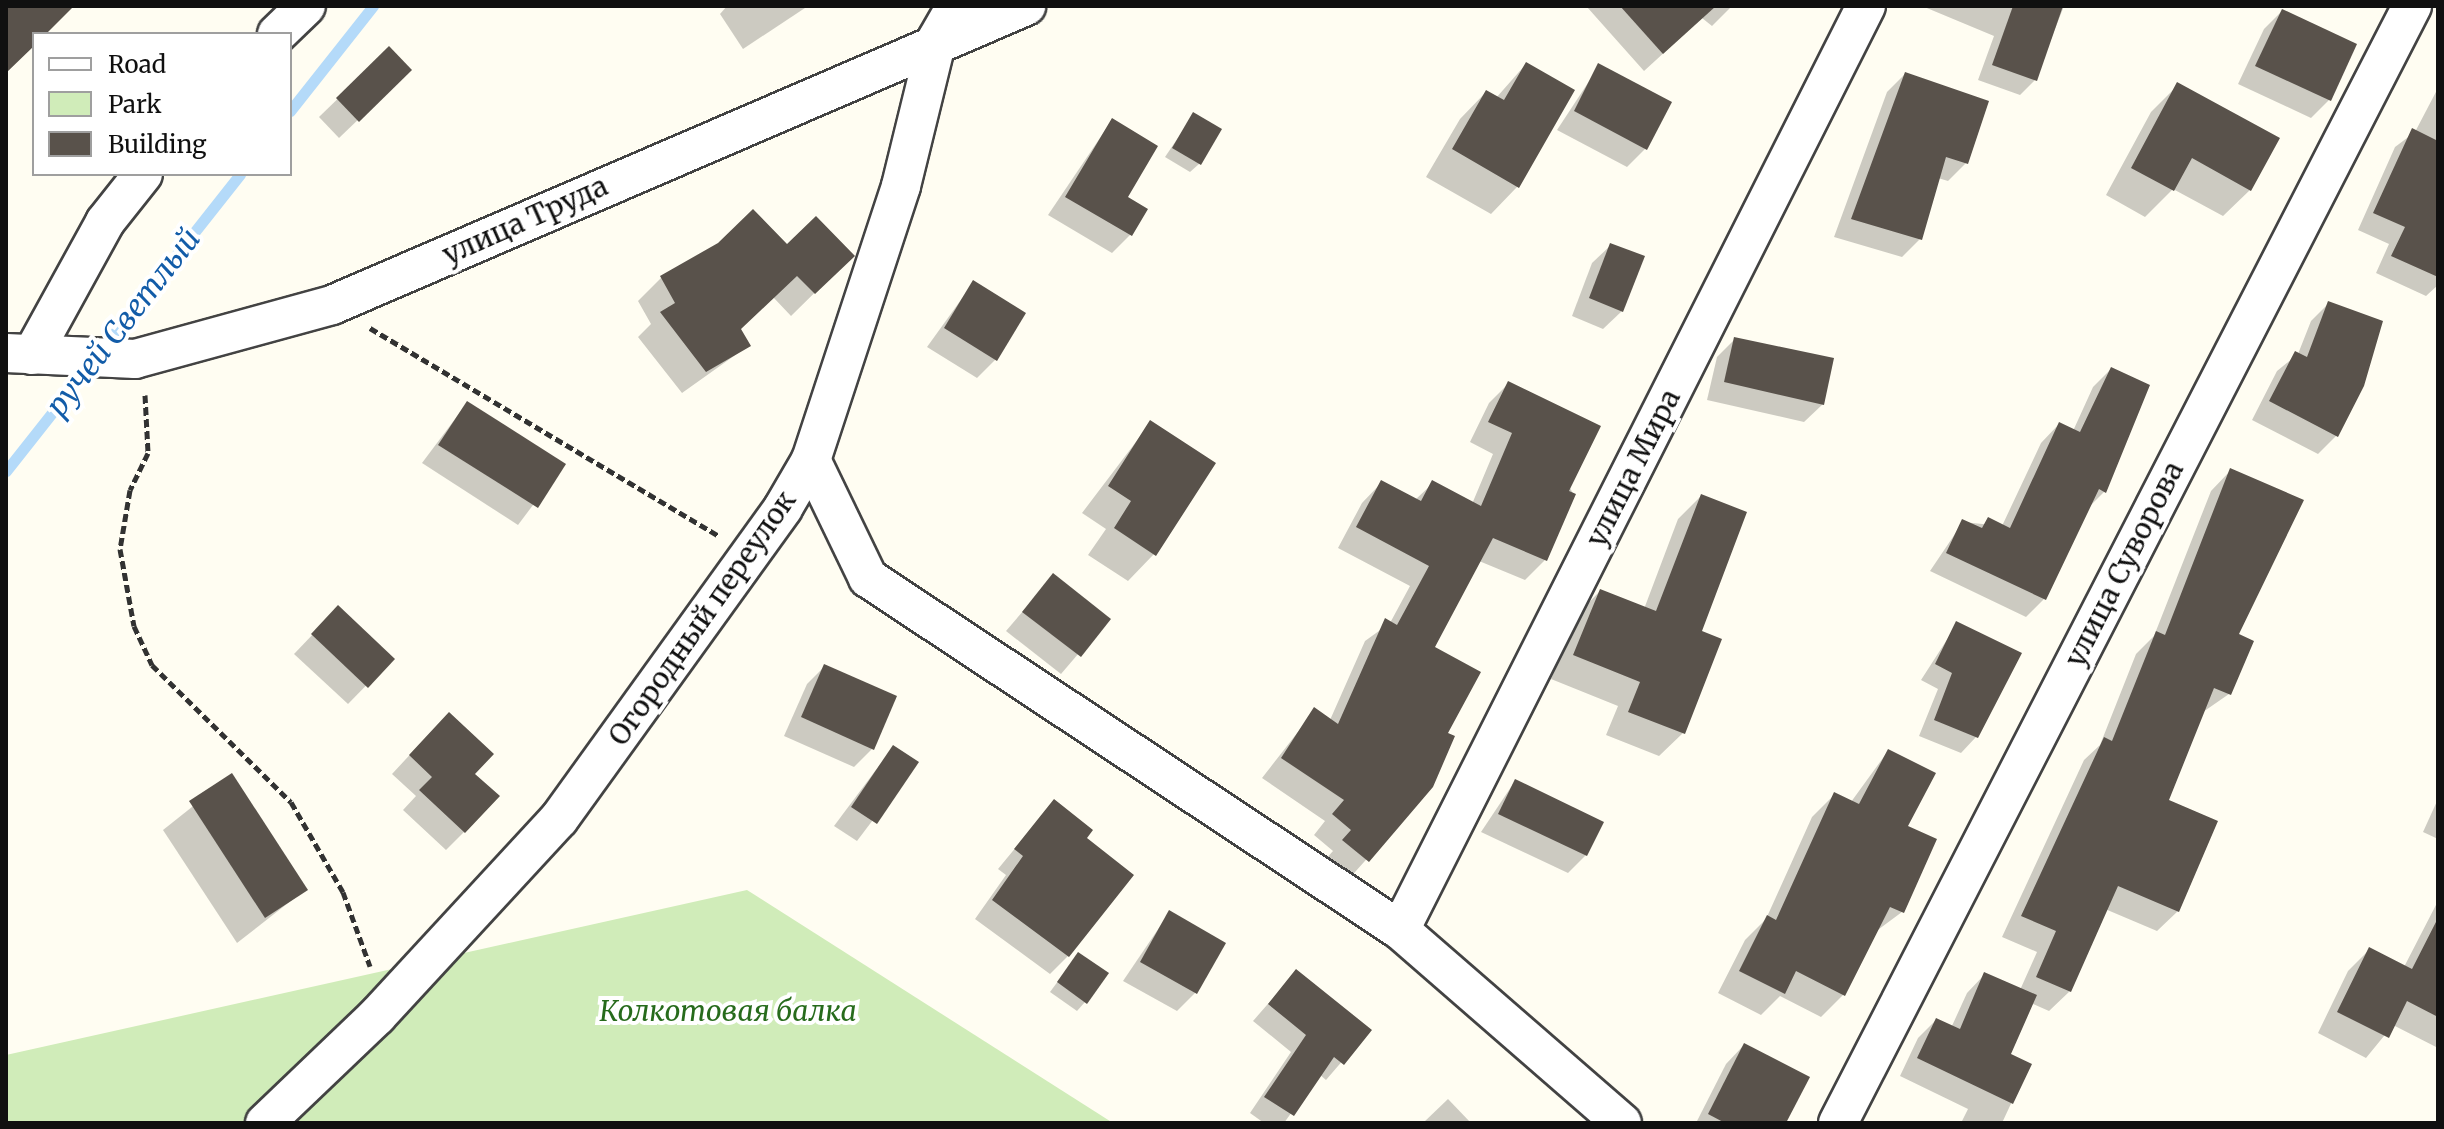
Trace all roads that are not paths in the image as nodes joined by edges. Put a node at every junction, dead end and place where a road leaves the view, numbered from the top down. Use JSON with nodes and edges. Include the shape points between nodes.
{"nodes":[{"id":1,"x":306,"y":6,"type":"edge"},
{"id":2,"x":956,"y":6,"type":"edge"},
{"id":3,"x":1026,"y":6,"type":"edge"},
{"id":4,"x":1866,"y":6,"type":"edge"},
{"id":5,"x":2412,"y":6,"type":"edge"},
{"id":6,"x":279,"y":32,"type":"edge"},
{"id":7,"x":937,"y":39,"type":"junction"},
{"id":8,"x":141,"y":176,"type":"edge"},
{"id":9,"x":19,"y":354,"type":"edge"},
{"id":10,"x":811,"y":460,"type":"junction"},
{"id":11,"x":1400,"y":930,"type":"junction"},
{"id":12,"x":265,"y":1123,"type":"edge"},
{"id":13,"x":1622,"y":1123,"type":"edge"},
{"id":14,"x":1838,"y":1123,"type":"edge"}],
"edges":[{"from":1,"to":6,"type":"street"},
{"from":2,"to":7,"type":"street","name":"Огородный переулок"},
{"from":3,"to":7,"type":"street","name":"улица Труда"},
{"from":4,"to":11,"type":"street","name":"улица Мира"},
{"from":5,"to":14,"type":"street","name":"улица Суворова"},
{"from":7,"to":9,"type":"street","name":"улица Труда","via":[[332,305],[129,359]]},
{"from":7,"to":10,"type":"street","name":"Огородный переулок","via":[[901,186]]},
{"from":8,"to":9,"type":"street"},
{"from":10,"to":11,"type":"street","via":[[868,578]]},
{"from":10,"to":12,"type":"street","name":"Огородный переулок","via":[[750,555],[559,819],[377,1016]]},
{"from":11,"to":13,"type":"street"}]}
